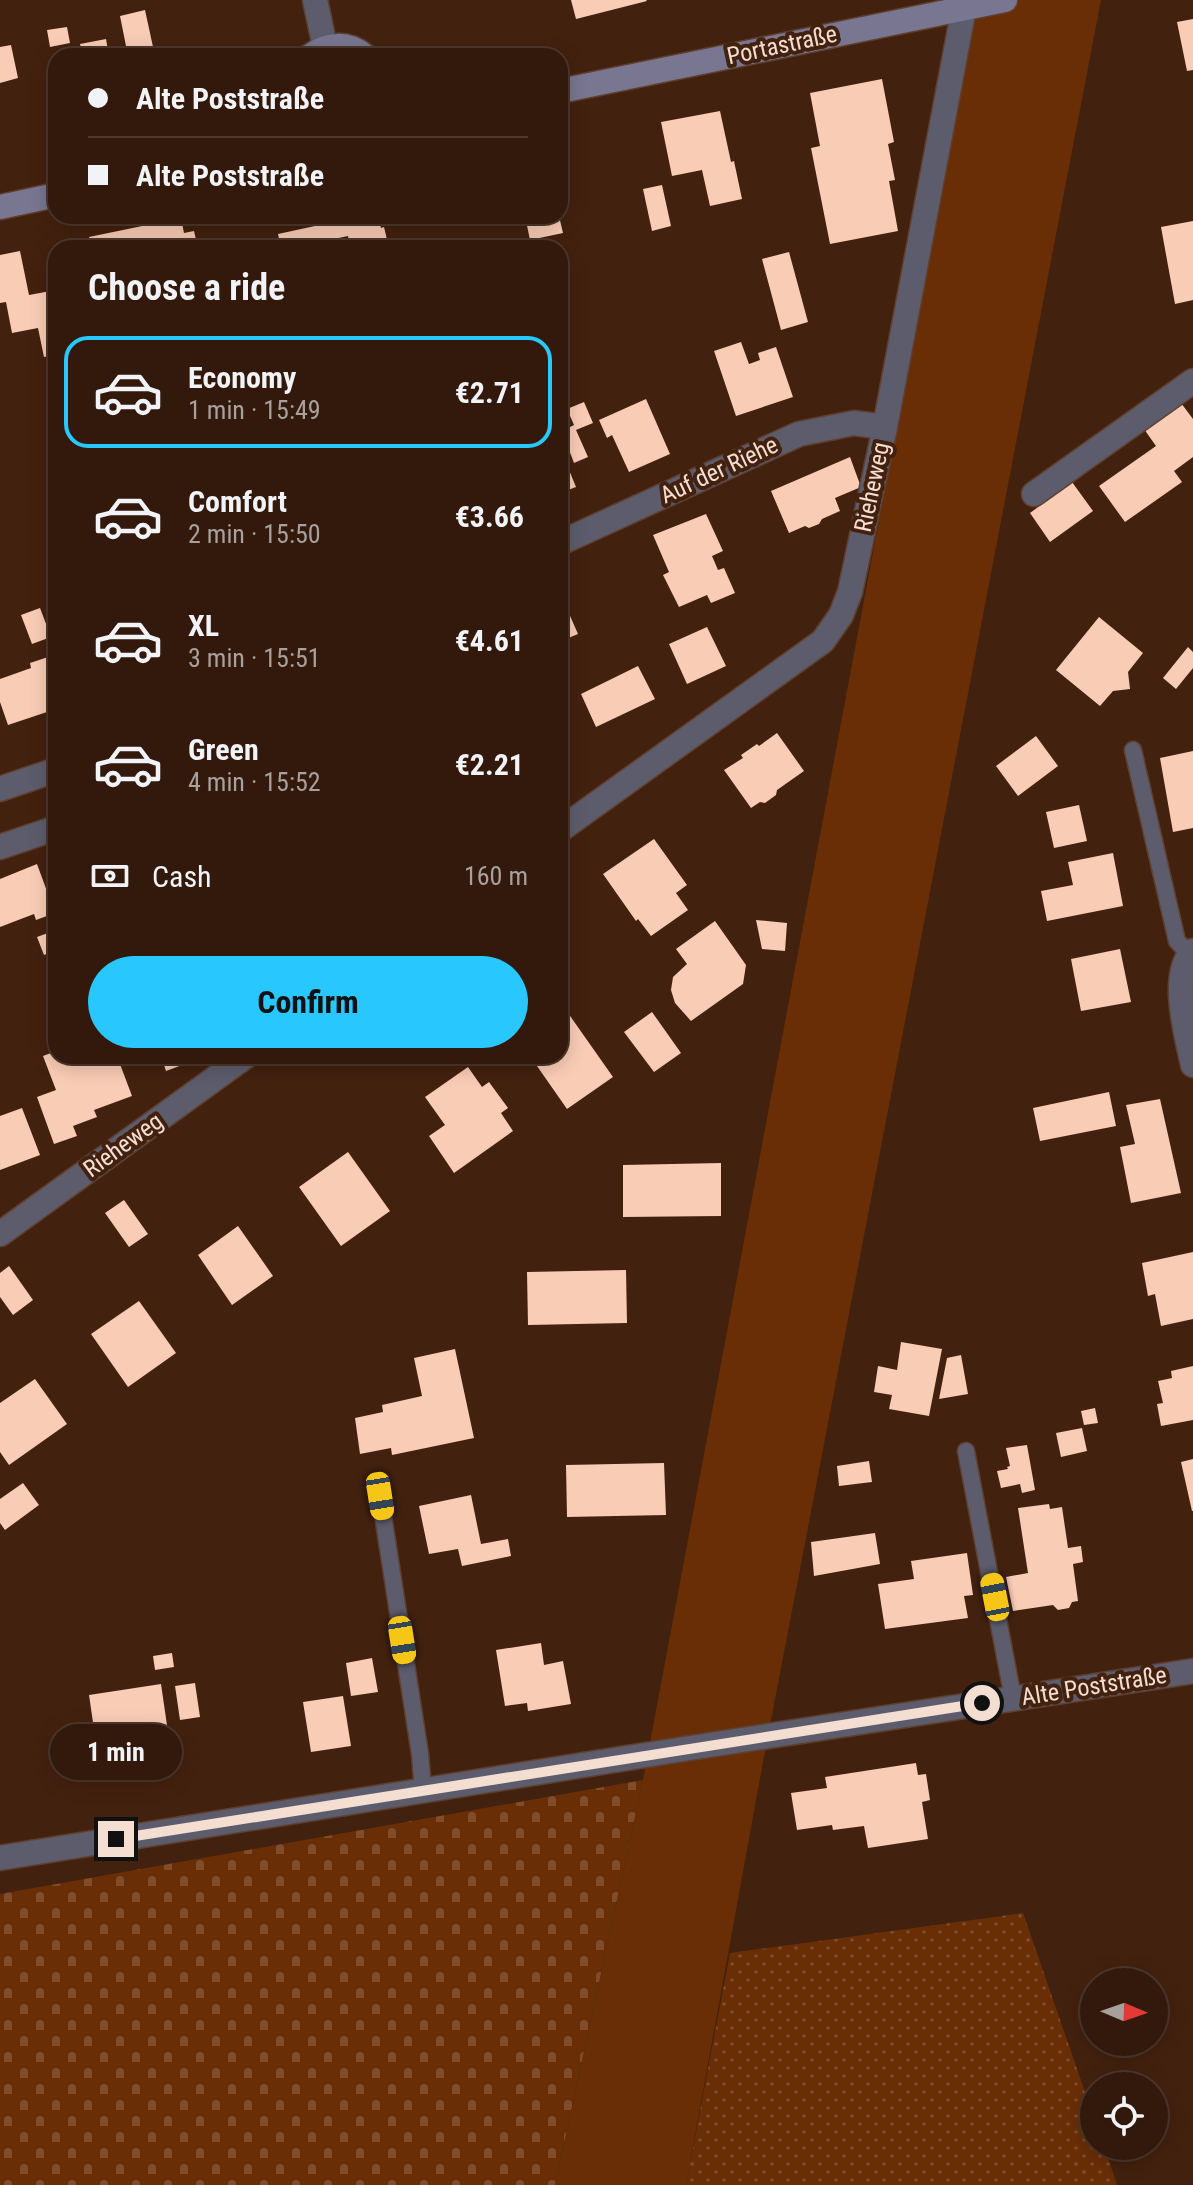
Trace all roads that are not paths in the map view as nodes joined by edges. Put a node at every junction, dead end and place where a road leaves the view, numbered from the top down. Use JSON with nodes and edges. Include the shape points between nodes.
{"nodes":[{"id":1,"x":315,"y":0,"type":"edge"},
{"id":2,"x":1005,"y":0,"type":"edge"},
{"id":3,"x":964,"y":8,"type":"junction"},
{"id":4,"x":317,"y":48,"type":"edge"},
{"id":5,"x":328,"y":48,"type":"edge"},
{"id":6,"x":352,"y":48,"type":"edge"},
{"id":7,"x":568,"y":89,"type":"edge"},
{"id":8,"x":48,"y":197,"type":"edge"},
{"id":9,"x":0,"y":207,"type":"edge"},
{"id":10,"x":1193,"y":381,"type":"edge"},
{"id":11,"x":885,"y":427,"type":"junction"},
{"id":12,"x":1034,"y":494,"type":"dead end"},
{"id":13,"x":568,"y":539,"type":"edge"},
{"id":14,"x":1133,"y":750,"type":"dead end"},
{"id":15,"x":48,"y":773,"type":"edge"},
{"id":16,"x":0,"y":789,"type":"edge"},
{"id":17,"x":568,"y":824,"type":"edge"},
{"id":18,"x":48,"y":831,"type":"edge"},
{"id":19,"x":0,"y":847,"type":"edge"},
{"id":20,"x":1191,"y":953,"type":"edge"},
{"id":21,"x":235,"y":1064,"type":"edge"},
{"id":22,"x":1193,"y":1065,"type":"edge"},
{"id":23,"x":0,"y":1234,"type":"edge"},
{"id":24,"x":966,"y":1451,"type":"dead end"},
{"id":25,"x":380,"y":1496,"type":"dead end"},
{"id":26,"x":1193,"y":1671,"type":"edge"},
{"id":27,"x":1013,"y":1698,"type":"junction"},
{"id":28,"x":423,"y":1790,"type":"junction"},
{"id":29,"x":0,"y":1858,"type":"edge"}],
"edges":[{"from":1,"to":4,"type":"street"},
{"from":2,"to":3,"type":"main road","name":"Portastraße"},
{"from":3,"to":7,"type":"main road","name":"Portastraße"},
{"from":3,"to":11,"type":"street","name":"Rieheweg"},
{"from":5,"to":6,"type":"main road"},
{"from":8,"to":9,"type":"main road"},
{"from":10,"to":12,"type":"street"},
{"from":11,"to":13,"type":"street","name":"Auf der Riehe","via":[[854,423],[799,434]]},
{"from":11,"to":17,"type":"street","name":"Rieheweg","via":[[850,592],[833,629]]},
{"from":14,"to":20,"type":"lane","via":[[1177,941]]},
{"from":15,"to":16,"type":"street"},
{"from":18,"to":19,"type":"street"},
{"from":20,"to":22,"type":"street","via":[[1181,1001]]},
{"from":21,"to":23,"type":"street","name":"Rieheweg"},
{"from":24,"to":27,"type":"lane"},
{"from":25,"to":28,"type":"lane"},
{"from":26,"to":27,"type":"street","name":"Alte Poststraße"},
{"from":27,"to":28,"type":"street","name":"Alte Poststraße"},
{"from":28,"to":29,"type":"street","name":"Alte Poststraße"}]}
